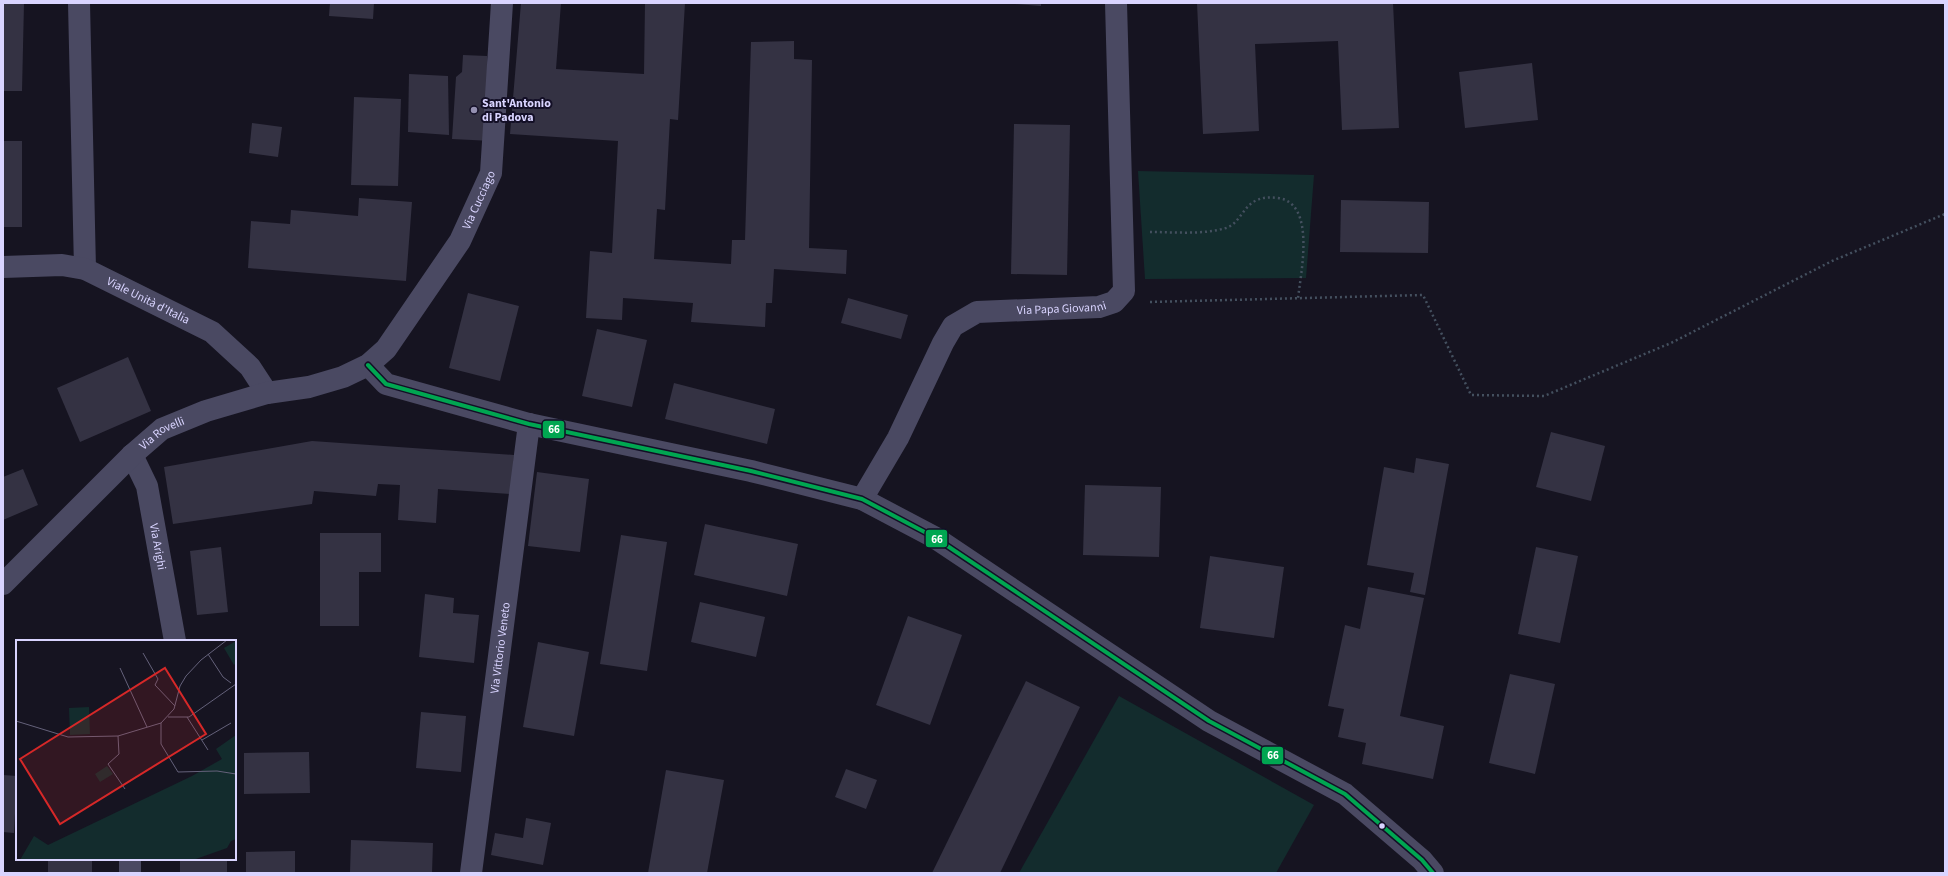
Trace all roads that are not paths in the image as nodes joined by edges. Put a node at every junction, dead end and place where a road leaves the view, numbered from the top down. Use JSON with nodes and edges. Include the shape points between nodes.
{"nodes":[{"id":1,"x":79,"y":3,"type":"edge"},
{"id":2,"x":502,"y":3,"type":"edge"},
{"id":3,"x":1116,"y":3,"type":"edge"},
{"id":4,"x":3,"y":267,"type":"edge"},
{"id":5,"x":85,"y":269,"type":"junction"},
{"id":6,"x":368,"y":365,"type":"junction"},
{"id":7,"x":267,"y":392,"type":"junction"},
{"id":8,"x":529,"y":424,"type":"junction"},
{"id":9,"x":132,"y":455,"type":"junction"},
{"id":10,"x":862,"y":499,"type":"junction"},
{"id":11,"x":3,"y":584,"type":"edge"},
{"id":12,"x":175,"y":640,"type":"edge"},
{"id":13,"x":130,"y":860,"type":"edge"},
{"id":14,"x":130,"y":873,"type":"edge"},
{"id":15,"x":471,"y":873,"type":"edge"},
{"id":16,"x":1434,"y":873,"type":"edge"}],
"edges":[{"from":1,"to":5,"type":"street"},
{"from":2,"to":6,"type":"street","name":"Via Cucciago","via":[[491,173],[460,241],[386,349]]},
{"from":3,"to":10,"type":"street","name":"Via Papa Giovanni","via":[[1124,291],[1114,302],[1099,307],[977,312],[953,326],[898,438]]},
{"from":4,"to":5,"type":"street","name":"Viale Unità d'Italia","via":[[62,264]]},
{"from":5,"to":7,"type":"street","name":"Viale Unità d'Italia","via":[[212,332],[250,367]]},
{"from":6,"to":7,"type":"street","name":"Via Rovelli","via":[[343,377],[309,387]]},
{"from":6,"to":8,"type":"street","via":[[386,384]]},
{"from":7,"to":9,"type":"street","name":"Via Rovelli","via":[[206,411],[162,429]]},
{"from":8,"to":10,"type":"street","via":[[751,471]]},
{"from":8,"to":15,"type":"street","name":"Via Vittorio Veneto"},
{"from":9,"to":11,"type":"street","name":"Via Rovelli"},
{"from":9,"to":12,"type":"street","name":"Via Arighi","via":[[147,486]]},
{"from":10,"to":16,"type":"street","via":[[934,537],[1209,721],[1344,794]]},
{"from":13,"to":14,"type":"street"}]}
